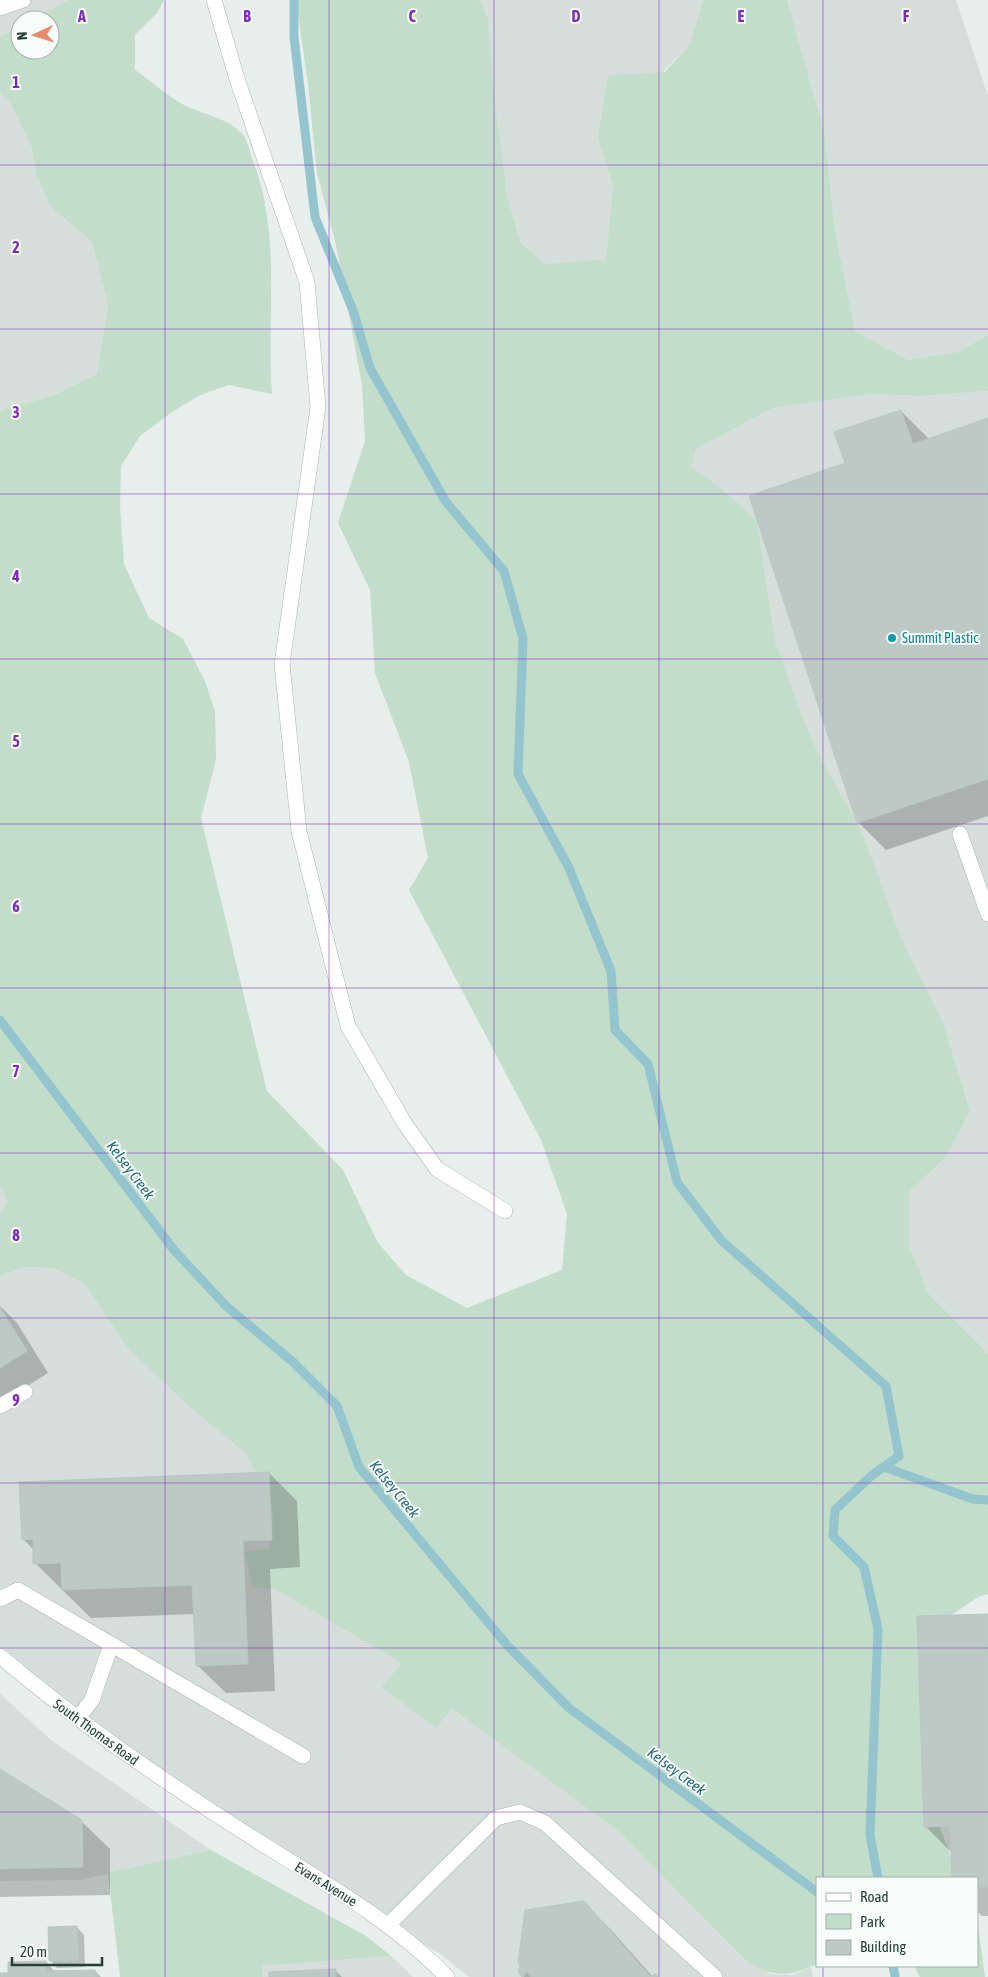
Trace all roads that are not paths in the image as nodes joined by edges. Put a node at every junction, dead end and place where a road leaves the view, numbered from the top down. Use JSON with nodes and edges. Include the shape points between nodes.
{"nodes":[{"id":1,"x":23,"y":0,"type":"edge"},
{"id":2,"x":214,"y":0,"type":"edge"},
{"id":3,"x":0,"y":8,"type":"edge"},
{"id":4,"x":960,"y":834,"type":"dead end"},
{"id":5,"x":988,"y":914,"type":"edge"},
{"id":6,"x":505,"y":1211,"type":"dead end"},
{"id":7,"x":25,"y":1392,"type":"dead end"},
{"id":8,"x":0,"y":1406,"type":"edge"},
{"id":9,"x":0,"y":1600,"type":"edge"},
{"id":10,"x":111,"y":1645,"type":"junction"},
{"id":11,"x":0,"y":1656,"type":"edge"},
{"id":12,"x":78,"y":1718,"type":"junction"},
{"id":13,"x":303,"y":1756,"type":"dead end"},
{"id":14,"x":197,"y":1802,"type":"joint"},
{"id":15,"x":388,"y":1925,"type":"junction"},
{"id":16,"x":447,"y":1977,"type":"edge"},
{"id":17,"x":715,"y":1977,"type":"edge"}],
"edges":[{"from":1,"to":3,"type":"street"},
{"from":2,"to":6,"type":"street","via":[[237,79],[307,282],[318,407],[282,664],[300,831],[348,1026],[405,1124],[437,1169]]},
{"from":4,"to":5,"type":"street"},
{"from":7,"to":8,"type":"street"},
{"from":9,"to":10,"type":"street","via":[[18,1590]]},
{"from":10,"to":12,"type":"street","via":[[92,1700]]},
{"from":10,"to":13,"type":"street"},
{"from":11,"to":12,"type":"street","name":"South Thomas Road"},
{"from":12,"to":14,"type":"street","name":"South Thomas Road"},
{"from":14,"to":15,"type":"street","name":"Evans Avenue"},
{"from":15,"to":16,"type":"street","name":"Evans Avenue"},
{"from":15,"to":17,"type":"street","via":[[496,1818],[520,1812],[545,1823]]}]}
